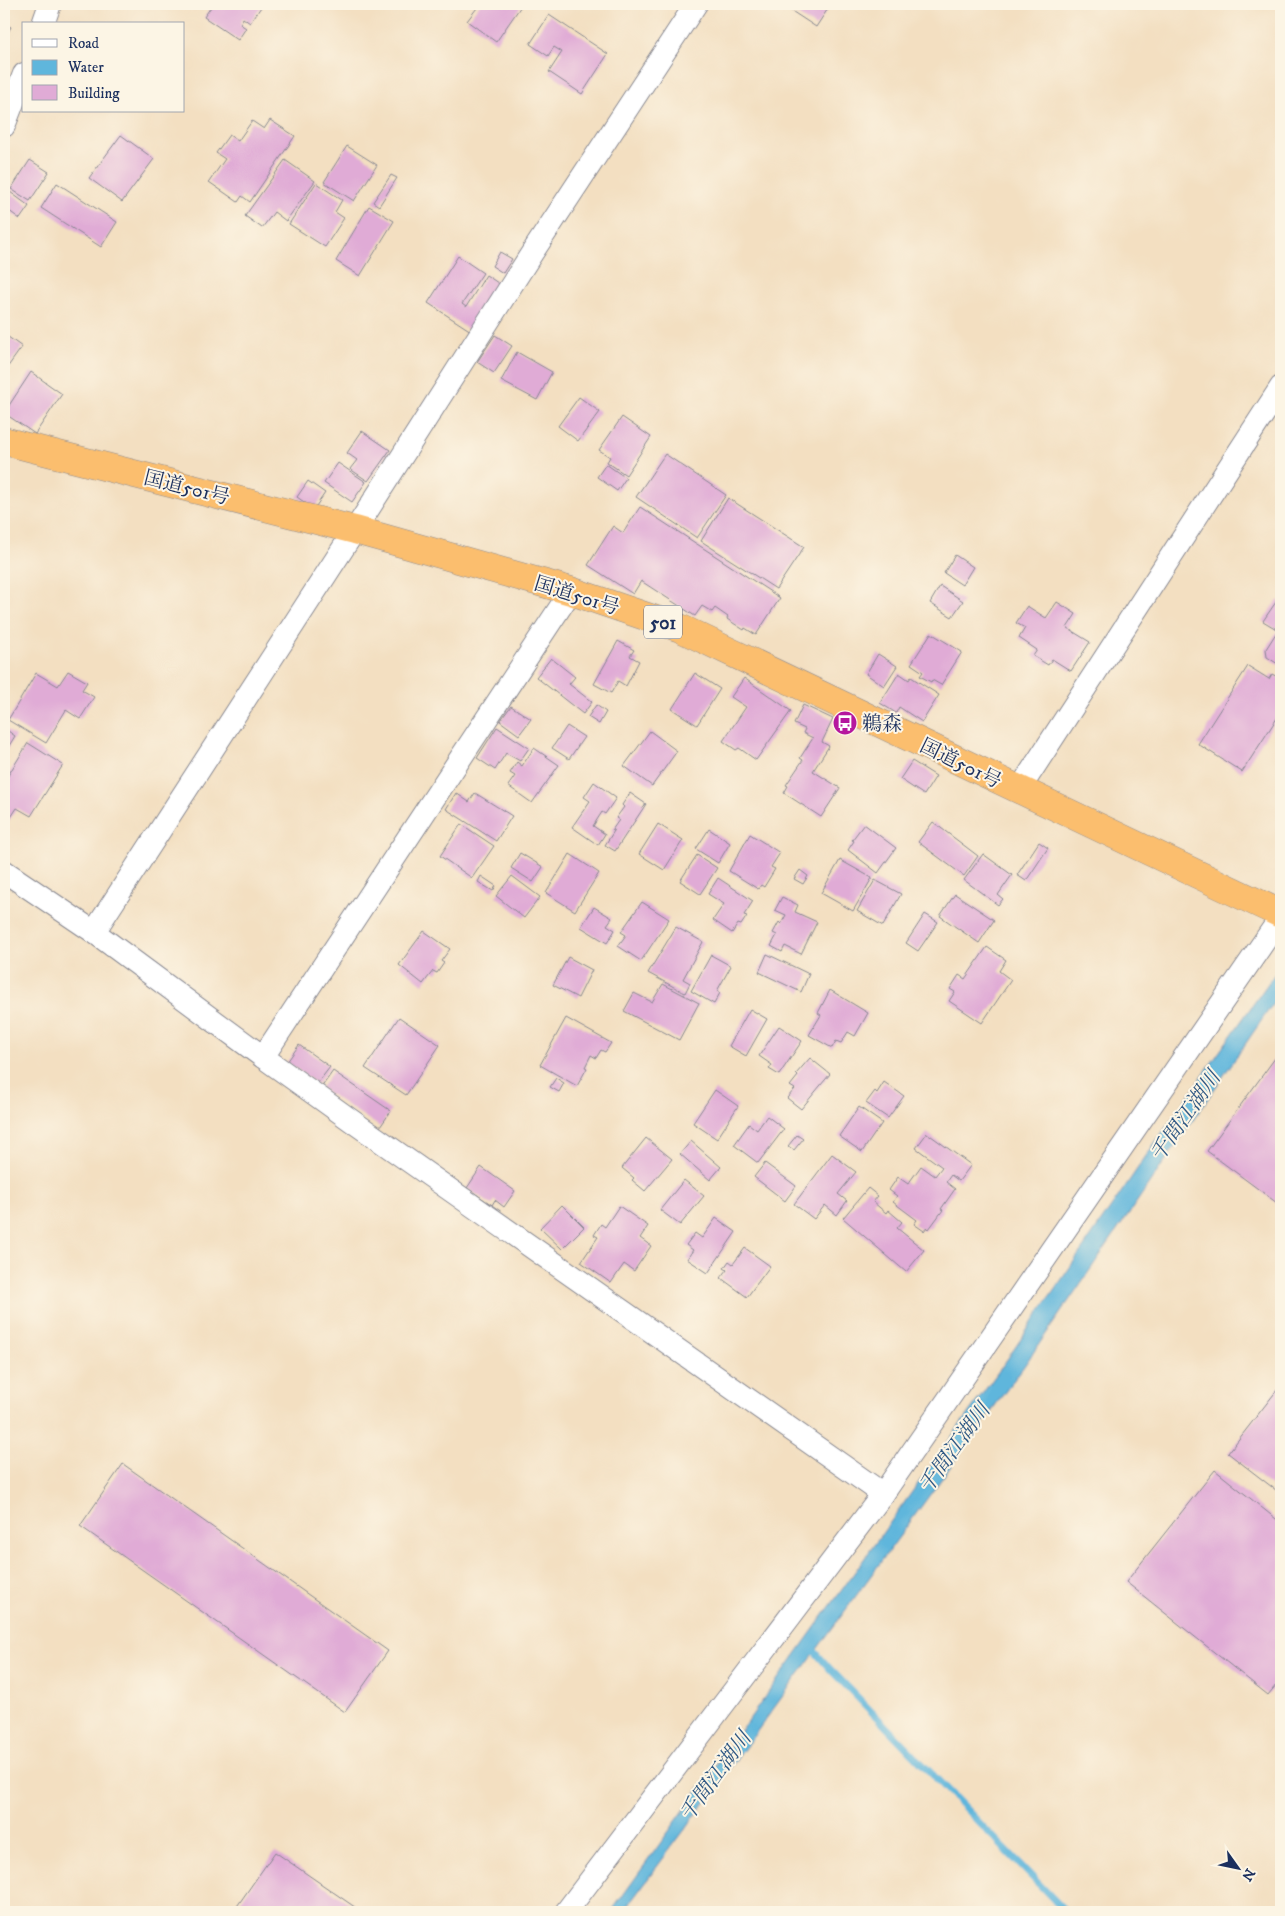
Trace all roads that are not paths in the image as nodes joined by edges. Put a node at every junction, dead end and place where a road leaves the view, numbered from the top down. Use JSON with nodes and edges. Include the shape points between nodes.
{"nodes":[{"id":1,"x":50,"y":4,"type":"edge"},
{"id":2,"x":696,"y":4,"type":"edge"},
{"id":3,"x":44,"y":22,"type":"edge"},
{"id":4,"x":22,"y":79,"type":"edge"},
{"id":5,"x":4,"y":126,"type":"edge"},
{"id":6,"x":1281,"y":387,"type":"edge"},
{"id":7,"x":4,"y":441,"type":"edge"},
{"id":8,"x":355,"y":530,"type":"junction"},
{"id":9,"x":571,"y":591,"type":"junction"},
{"id":10,"x":1019,"y":790,"type":"junction"},
{"id":11,"x":4,"y":871,"type":"edge"},
{"id":12,"x":1281,"y":916,"type":"edge"},
{"id":13,"x":94,"y":932,"type":"junction"},
{"id":14,"x":263,"y":1057,"type":"junction"},
{"id":15,"x":883,"y":1494,"type":"junction"},
{"id":16,"x":566,"y":1912,"type":"edge"}],
"edges":[{"from":1,"to":3,"type":"street"},
{"from":2,"to":8,"type":"street"},
{"from":4,"to":5,"type":"street"},
{"from":6,"to":10,"type":"street"},
{"from":7,"to":8,"type":"highway","name":"国道501号","number":"501"},
{"from":8,"to":9,"type":"highway","name":"国道501号","number":"501"},
{"from":8,"to":13,"type":"street"},
{"from":9,"to":10,"type":"highway","name":"国道501号","number":"501","via":[[680,628]]},
{"from":9,"to":14,"type":"street"},
{"from":10,"to":12,"type":"highway","name":"国道501号","number":"501"},
{"from":11,"to":13,"type":"street"},
{"from":12,"to":15,"type":"street"},
{"from":13,"to":14,"type":"street"},
{"from":14,"to":15,"type":"street"},
{"from":15,"to":16,"type":"street"}]}
